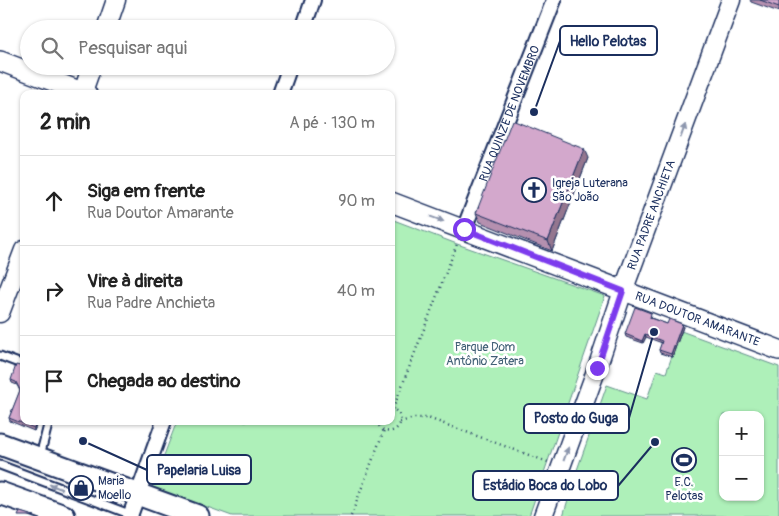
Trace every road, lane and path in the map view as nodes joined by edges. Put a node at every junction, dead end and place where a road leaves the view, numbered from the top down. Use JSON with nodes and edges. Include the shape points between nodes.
{"nodes":[{"id":1,"x":116,"y":0,"type":"edge"},
{"id":2,"x":313,"y":0,"type":"edge"},
{"id":3,"x":554,"y":0,"type":"edge"},
{"id":4,"x":732,"y":0,"type":"edge"},
{"id":5,"x":109,"y":20,"type":"edge"},
{"id":6,"x":306,"y":20,"type":"edge"},
{"id":7,"x":0,"y":61,"type":"edge"},
{"id":8,"x":20,"y":69,"type":"edge"},
{"id":9,"x":37,"y":75,"type":"edge"},
{"id":10,"x":89,"y":75,"type":"edge"},
{"id":11,"x":287,"y":75,"type":"edge"},
{"id":12,"x":76,"y":90,"type":"edge"},
{"id":13,"x":85,"y":90,"type":"edge"},
{"id":14,"x":281,"y":90,"type":"edge"},
{"id":15,"x":395,"y":204,"type":"edge"},
{"id":16,"x":461,"y":237,"type":"junction"},
{"id":17,"x":20,"y":260,"type":"edge"},
{"id":18,"x":623,"y":291,"type":"junction"},
{"id":19,"x":0,"y":313,"type":"edge"},
{"id":20,"x":779,"y":350,"type":"edge"},
{"id":21,"x":0,"y":356,"type":"edge"},
{"id":22,"x":20,"y":364,"type":"edge"},
{"id":23,"x":395,"y":402,"type":"edge"},
{"id":24,"x":395,"y":411,"type":"edge"},
{"id":25,"x":400,"y":422,"type":"junction"},
{"id":26,"x":48,"y":425,"type":"edge"},
{"id":27,"x":163,"y":425,"type":"edge"},
{"id":28,"x":379,"y":425,"type":"edge"},
{"id":29,"x":384,"y":430,"type":"junction"},
{"id":30,"x":0,"y":444,"type":"edge"},
{"id":31,"x":39,"y":458,"type":"junction"},
{"id":32,"x":548,"y":462,"type":"dead end"},
{"id":33,"x":0,"y":465,"type":"edge"},
{"id":34,"x":0,"y":493,"type":"edge"},
{"id":35,"x":138,"y":495,"type":"junction"},
{"id":36,"x":64,"y":516,"type":"edge"},
{"id":37,"x":132,"y":516,"type":"edge"},
{"id":38,"x":198,"y":516,"type":"edge"},
{"id":39,"x":351,"y":516,"type":"edge"},
{"id":40,"x":543,"y":516,"type":"edge"}],
"edges":[{"from":1,"to":5,"type":"street"},
{"from":2,"to":6,"type":"street"},
{"from":3,"to":16,"type":"street","name":"RUA QUINZE DE NOVEMBRO"},
{"from":18,"to":4,"type":"street","name":"RUA PADRE ANCHIETA","one_way":true},
{"from":7,"to":8,"type":"main road"},
{"from":9,"to":12,"type":"main road"},
{"from":10,"to":13,"type":"street"},
{"from":11,"to":14,"type":"street"},
{"from":15,"to":16,"type":"main road","name":"RUA DOUTOR AMARANTE","one_way":true},
{"from":16,"to":18,"type":"main road","name":"RUA DOUTOR AMARANTE"},
{"from":16,"to":23,"type":"path"},
{"from":17,"to":19,"type":"street"},
{"from":18,"to":20,"type":"main road","name":"RUA DOUTOR AMARANTE"},
{"from":40,"to":18,"type":"street","name":"RUA PADRE ANCHIETA","one_way":true},
{"from":21,"to":22,"type":"lane"},
{"from":24,"to":25,"type":"path"},
{"from":25,"to":29,"type":"path","via":[[393,431]]},
{"from":25,"to":32,"type":"path","via":[[428,418]]},
{"from":26,"to":31,"type":"lane"},
{"from":27,"to":35,"type":"street"},
{"from":28,"to":29,"type":"path"},
{"from":29,"to":39,"type":"path"},
{"from":30,"to":31,"type":"main road"},
{"from":31,"to":35,"type":"main road"},
{"from":37,"to":33,"type":"lane","one_way":true},
{"from":34,"to":36,"type":"main road"},
{"from":35,"to":37,"type":"street"},
{"from":35,"to":38,"type":"main road"}]}
